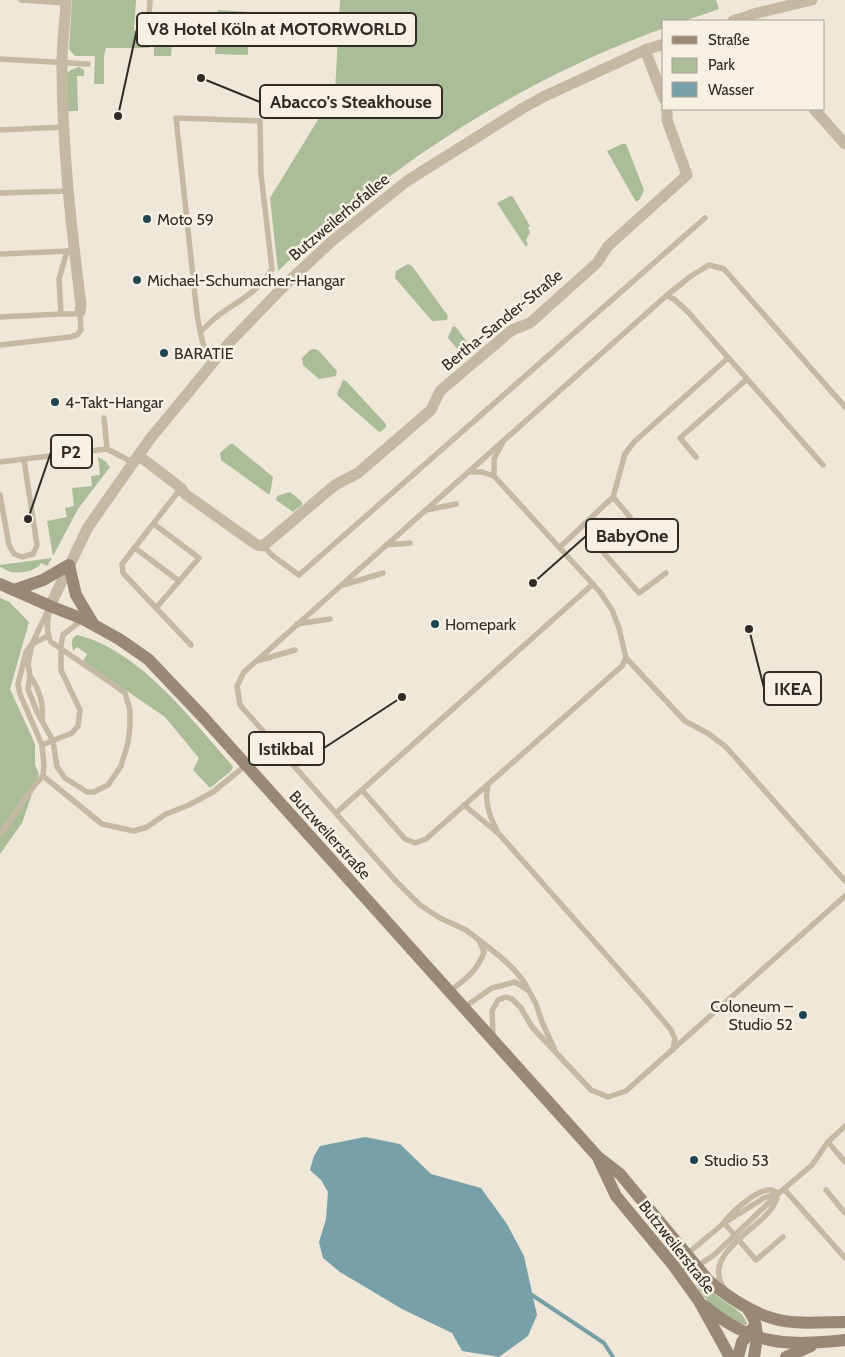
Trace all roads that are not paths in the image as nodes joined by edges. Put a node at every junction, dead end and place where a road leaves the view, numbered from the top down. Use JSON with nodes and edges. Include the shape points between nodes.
{"nodes":[{"id":1,"x":21,"y":0,"type":"edge"},
{"id":2,"x":150,"y":0,"type":"edge"},
{"id":3,"x":812,"y":0,"type":"edge"},
{"id":4,"x":66,"y":1,"type":"edge"},
{"id":5,"x":758,"y":17,"type":"edge"},
{"id":6,"x":739,"y":20,"type":"edge"},
{"id":7,"x":148,"y":34,"type":"dead end"},
{"id":8,"x":662,"y":45,"type":"edge"},
{"id":9,"x":645,"y":50,"type":"junction"},
{"id":10,"x":0,"y":60,"type":"edge"},
{"id":11,"x":62,"y":63,"type":"junction"},
{"id":12,"x":88,"y":64,"type":"dead end"},
{"id":13,"x":662,"y":95,"type":"edge"},
{"id":14,"x":667,"y":110,"type":"edge"},
{"id":15,"x":815,"y":110,"type":"edge"},
{"id":16,"x":63,"y":127,"type":"junction"},
{"id":17,"x":0,"y":130,"type":"edge"},
{"id":18,"x":845,"y":144,"type":"edge"},
{"id":19,"x":67,"y":191,"type":"junction"},
{"id":20,"x":0,"y":193,"type":"edge"},
{"id":21,"x":704,"y":218,"type":"dead end"},
{"id":22,"x":70,"y":251,"type":"junction"},
{"id":23,"x":0,"y":254,"type":"edge"},
{"id":24,"x":666,"y":296,"type":"junction"},
{"id":25,"x":80,"y":312,"type":"junction"},
{"id":26,"x":61,"y":314,"type":"junction"},
{"id":27,"x":0,"y":317,"type":"edge"},
{"id":28,"x":200,"y":331,"type":"junction"},
{"id":29,"x":0,"y":345,"type":"edge"},
{"id":30,"x":728,"y":358,"type":"junction"},
{"id":31,"x":213,"y":362,"type":"junction"},
{"id":32,"x":747,"y":379,"type":"junction"},
{"id":33,"x":845,"y":407,"type":"edge"},
{"id":34,"x":104,"y":418,"type":"dead end"},
{"id":35,"x":504,"y":440,"type":"junction"},
{"id":36,"x":107,"y":449,"type":"junction"},
{"id":37,"x":696,"y":457,"type":"dead end"},
{"id":38,"x":135,"y":459,"type":"junction"},
{"id":39,"x":24,"y":460,"type":"junction"},
{"id":40,"x":0,"y":462,"type":"edge"},
{"id":41,"x":823,"y":466,"type":"dead end"},
{"id":42,"x":468,"y":472,"type":"junction"},
{"id":43,"x":494,"y":476,"type":"junction"},
{"id":44,"x":181,"y":488,"type":"junction"},
{"id":45,"x":0,"y":495,"type":"edge"},
{"id":46,"x":613,"y":497,"type":"junction"},
{"id":47,"x":456,"y":504,"type":"dead end"},
{"id":48,"x":424,"y":511,"type":"junction"},
{"id":49,"x":630,"y":517,"type":"dead end"},
{"id":50,"x":154,"y":524,"type":"junction"},
{"id":51,"x":628,"y":530,"type":"dead end"},
{"id":52,"x":410,"y":544,"type":"dead end"},
{"id":53,"x":263,"y":546,"type":"junction"},
{"id":54,"x":386,"y":546,"type":"junction"},
{"id":55,"x":560,"y":547,"type":"junction"},
{"id":56,"x":135,"y":548,"type":"junction"},
{"id":57,"x":69,"y":565,"type":"junction"},
{"id":58,"x":666,"y":573,"type":"dead end"},
{"id":59,"x":383,"y":574,"type":"dead end"},
{"id":60,"x":179,"y":581,"type":"junction"},
{"id":61,"x":0,"y":584,"type":"edge"},
{"id":62,"x":593,"y":584,"type":"junction"},
{"id":63,"x":341,"y":585,"type":"junction"},
{"id":64,"x":14,"y":590,"type":"junction"},
{"id":65,"x":50,"y":606,"type":"junction"},
{"id":66,"x":156,"y":608,"type":"junction"},
{"id":67,"x":330,"y":619,"type":"dead end"},
{"id":68,"x":89,"y":622,"type":"junction"},
{"id":69,"x":297,"y":624,"type":"junction"},
{"id":70,"x":48,"y":636,"type":"junction"},
{"id":71,"x":32,"y":644,"type":"junction"},
{"id":72,"x":191,"y":644,"type":"dead end"},
{"id":73,"x":61,"y":650,"type":"junction"},
{"id":74,"x":295,"y":650,"type":"dead end"},
{"id":75,"x":626,"y":658,"type":"junction"},
{"id":76,"x":255,"y":662,"type":"junction"},
{"id":77,"x":53,"y":741,"type":"junction"},
{"id":78,"x":42,"y":745,"type":"junction"},
{"id":79,"x":246,"y":765,"type":"junction"},
{"id":80,"x":43,"y":776,"type":"junction"},
{"id":81,"x":488,"y":784,"type":"junction"},
{"id":82,"x":362,"y":790,"type":"junction"},
{"id":83,"x":464,"y":805,"type":"junction"},
{"id":84,"x":336,"y":813,"type":"junction"},
{"id":85,"x":499,"y":834,"type":"junction"},
{"id":86,"x":0,"y":835,"type":"edge"},
{"id":87,"x":845,"y":881,"type":"edge"},
{"id":88,"x":845,"y":896,"type":"edge"},
{"id":89,"x":479,"y":940,"type":"junction"},
{"id":90,"x":529,"y":991,"type":"junction"},
{"id":91,"x":449,"y":992,"type":"junction"},
{"id":92,"x":463,"y":1008,"type":"junction"},
{"id":93,"x":494,"y":1043,"type":"junction"},
{"id":94,"x":673,"y":1050,"type":"junction"},
{"id":95,"x":556,"y":1053,"type":"junction"},
{"id":96,"x":845,"y":1126,"type":"edge"},
{"id":97,"x":828,"y":1142,"type":"junction"},
{"id":98,"x":598,"y":1157,"type":"junction"},
{"id":99,"x":845,"y":1162,"type":"edge"},
{"id":100,"x":826,"y":1190,"type":"dead end"},
{"id":101,"x":782,"y":1191,"type":"junction"},
{"id":102,"x":845,"y":1213,"type":"edge"},
{"id":103,"x":724,"y":1223,"type":"junction"},
{"id":104,"x":783,"y":1237,"type":"dead end"},
{"id":105,"x":737,"y":1238,"type":"junction"},
{"id":106,"x":686,"y":1255,"type":"junction"},
{"id":107,"x":845,"y":1258,"type":"edge"},
{"id":108,"x":696,"y":1267,"type":"junction"},
{"id":109,"x":678,"y":1272,"type":"junction"},
{"id":110,"x":731,"y":1297,"type":"junction"},
{"id":111,"x":700,"y":1301,"type":"junction"},
{"id":112,"x":744,"y":1304,"type":"junction"},
{"id":113,"x":773,"y":1319,"type":"junction"},
{"id":114,"x":845,"y":1322,"type":"edge"},
{"id":115,"x":754,"y":1332,"type":"junction"},
{"id":116,"x":845,"y":1340,"type":"edge"},
{"id":117,"x":823,"y":1342,"type":"junction"},
{"id":118,"x":730,"y":1357,"type":"edge"},
{"id":119,"x":738,"y":1357,"type":"edge"},
{"id":120,"x":754,"y":1357,"type":"edge"},
{"id":121,"x":786,"y":1357,"type":"edge"}],
"edges":[{"from":1,"to":4,"type":"lane"},
{"from":2,"to":7,"type":"lane"},
{"from":3,"to":5,"type":"street"},
{"from":4,"to":11,"type":"street"},
{"from":5,"to":6,"type":"street"},
{"from":8,"to":9,"type":"street","name":"Butzweilerhofallee"},
{"from":9,"to":13,"type":"street"},
{"from":9,"to":31,"type":"street","name":"Butzweilerhofallee","via":[[545,96],[407,181],[332,241],[288,282]]},
{"from":10,"to":11,"type":"lane"},
{"from":11,"to":12,"type":"lane"},
{"from":11,"to":16,"type":"street"},
{"from":14,"to":53,"type":"street","name":"Bertha-Sander-Straße","via":[[667,120],[687,175],[608,246],[597,263],[530,323],[512,330],[440,391],[431,410],[358,473],[335,485]]},
{"from":15,"to":18,"type":"street"},
{"from":16,"to":17,"type":"lane"},
{"from":16,"to":19,"type":"street"},
{"from":19,"to":20,"type":"lane"},
{"from":19,"to":22,"type":"street"},
{"from":21,"to":53,"type":"lane","via":[[299,575]]},
{"from":22,"to":23,"type":"lane"},
{"from":22,"to":25,"type":"street"},
{"from":22,"to":26,"type":"lane","via":[[59,279]]},
{"from":24,"to":30,"type":"lane","via":[[688,312]]},
{"from":24,"to":33,"type":"lane","via":[[709,266],[724,269]]},
{"from":24,"to":35,"type":"lane"},
{"from":25,"to":26,"type":"lane"},
{"from":25,"to":29,"type":"lane","via":[[81,330],[77,335]]},
{"from":26,"to":27,"type":"lane"},
{"from":28,"to":28,"type":"lane","via":[[247,297],[272,269],[261,174],[260,121],[176,118]]},
{"from":28,"to":31,"type":"lane","via":[[206,355]]},
{"from":30,"to":32,"type":"lane"},
{"from":30,"to":46,"type":"lane","via":[[634,442],[625,454]]},
{"from":31,"to":38,"type":"street","name":"Butzweilerhofallee"},
{"from":32,"to":37,"type":"lane","via":[[680,438]]},
{"from":32,"to":41,"type":"lane"},
{"from":34,"to":36,"type":"lane"},
{"from":35,"to":42,"type":"lane"},
{"from":35,"to":43,"type":"lane","via":[[494,459]]},
{"from":36,"to":38,"type":"lane"},
{"from":36,"to":39,"type":"lane"},
{"from":38,"to":44,"type":"street"},
{"from":38,"to":57,"type":"street","name":"Butzweilerhofallee","via":[[88,526]]},
{"from":39,"to":40,"type":"lane"},
{"from":39,"to":45,"type":"lane","via":[[37,545],[34,554],[22,557],[14,554],[9,545]]},
{"from":42,"to":43,"type":"lane"},
{"from":42,"to":48,"type":"lane"},
{"from":43,"to":55,"type":"lane"},
{"from":44,"to":50,"type":"lane"},
{"from":44,"to":53,"type":"street","via":[[256,545]]},
{"from":46,"to":49,"type":"lane"},
{"from":46,"to":55,"type":"lane"},
{"from":47,"to":48,"type":"lane"},
{"from":48,"to":54,"type":"lane"},
{"from":50,"to":56,"type":"lane"},
{"from":50,"to":60,"type":"lane","via":[[199,558]]},
{"from":51,"to":58,"type":"lane","via":[[603,552],[639,593]]},
{"from":52,"to":54,"type":"lane"},
{"from":54,"to":63,"type":"lane"},
{"from":55,"to":62,"type":"lane"},
{"from":56,"to":60,"type":"lane"},
{"from":56,"to":66,"type":"lane","via":[[122,564],[123,573]]},
{"from":57,"to":64,"type":"street","via":[[43,580]]},
{"from":57,"to":65,"type":"street","name":"Butzweilerhofallee"},
{"from":57,"to":68,"type":"street","via":[[76,595]]},
{"from":59,"to":63,"type":"lane"},
{"from":60,"to":66,"type":"lane"},
{"from":61,"to":64,"type":"street","name":"Butzweilerstraße"},
{"from":62,"to":75,"type":"lane","via":[[612,610]]},
{"from":62,"to":82,"type":"lane"},
{"from":63,"to":69,"type":"lane"},
{"from":64,"to":65,"type":"street","name":"Butzweilerstraße"},
{"from":65,"to":68,"type":"street","name":"Butzweilerstraße"},
{"from":65,"to":70,"type":"lane"},
{"from":65,"to":71,"type":"lane"},
{"from":66,"to":72,"type":"lane"},
{"from":67,"to":69,"type":"lane"},
{"from":68,"to":73,"type":"lane","via":[[64,635]]},
{"from":68,"to":79,"type":"street","name":"Butzweilerstraße","via":[[148,659]]},
{"from":69,"to":76,"type":"lane"},
{"from":70,"to":71,"type":"lane"},
{"from":70,"to":73,"type":"lane"},
{"from":71,"to":77,"type":"lane","via":[[28,689]]},
{"from":71,"to":78,"type":"lane","via":[[26,652],[18,684]]},
{"from":73,"to":77,"type":"lane","via":[[61,670],[77,702],[80,718],[72,733]]},
{"from":73,"to":77,"type":"lane","via":[[125,694],[130,710],[130,727],[121,766],[108,785],[94,792],[87,792],[65,778],[57,767]]},
{"from":74,"to":76,"type":"lane"},
{"from":75,"to":81,"type":"lane","via":[[617,670]]},
{"from":75,"to":87,"type":"lane","via":[[685,721],[726,747]]},
{"from":76,"to":84,"type":"lane","via":[[244,672],[237,686],[240,705]]},
{"from":77,"to":78,"type":"lane"},
{"from":78,"to":80,"type":"lane"},
{"from":79,"to":80,"type":"lane","via":[[213,792],[166,814],[148,828],[134,831],[102,824]]},
{"from":79,"to":91,"type":"street","name":"Butzweilerstraße"},
{"from":80,"to":86,"type":"lane"},
{"from":81,"to":83,"type":"lane"},
{"from":81,"to":85,"type":"lane","via":[[490,819]]},
{"from":82,"to":83,"type":"lane","via":[[405,839],[416,843],[426,839]]},
{"from":82,"to":84,"type":"lane"},
{"from":83,"to":85,"type":"lane"},
{"from":84,"to":89,"type":"lane","via":[[420,904]]},
{"from":85,"to":94,"type":"lane","via":[[671,1030],[675,1039]]},
{"from":88,"to":94,"type":"lane"},
{"from":89,"to":90,"type":"lane","via":[[500,956],[524,981]]},
{"from":89,"to":91,"type":"lane","via":[[484,952],[479,964]]},
{"from":90,"to":92,"type":"lane","via":[[515,982],[492,988]]},
{"from":90,"to":95,"type":"lane"},
{"from":91,"to":92,"type":"street","name":"Butzweilerstraße"},
{"from":92,"to":93,"type":"street","name":"Butzweilerstraße"},
{"from":93,"to":95,"type":"lane","via":[[492,1010],[498,1000],[506,997],[521,1008],[532,1027]]},
{"from":93,"to":98,"type":"street","name":"Butzweilerstraße"},
{"from":94,"to":95,"type":"lane","via":[[626,1091],[608,1096],[591,1090]]},
{"from":96,"to":97,"type":"lane"},
{"from":97,"to":99,"type":"lane"},
{"from":97,"to":101,"type":"lane","via":[[812,1165]]},
{"from":98,"to":106,"type":"street","name":"Butzweilerstraße","via":[[620,1174]]},
{"from":98,"to":109,"type":"street","name":"Butzweilerstraße","via":[[616,1196]]},
{"from":100,"to":102,"type":"lane"},
{"from":101,"to":103,"type":"lane","via":[[764,1198]]},
{"from":101,"to":105,"type":"lane"},
{"from":101,"to":107,"type":"lane"},
{"from":103,"to":105,"type":"lane"},
{"from":103,"to":106,"type":"lane"},
{"from":104,"to":105,"type":"lane","via":[[756,1260]]},
{"from":105,"to":108,"type":"lane"},
{"from":105,"to":110,"type":"lane","via":[[720,1262],[719,1271],[721,1284]]},
{"from":106,"to":108,"type":"street","name":"Butzweilerstraße"},
{"from":106,"to":109,"type":"lane"},
{"from":108,"to":109,"type":"lane"},
{"from":108,"to":110,"type":"street","name":"Butzweilerstraße"},
{"from":109,"to":111,"type":"street","name":"Butzweilerstraße"},
{"from":110,"to":112,"type":"street","name":"Butzweilerstraße"},
{"from":111,"to":115,"type":"street","via":[[716,1315]]},
{"from":111,"to":118,"type":"street","name":"Butzweilerstraße"},
{"from":112,"to":113,"type":"street","name":"Butzweilerstraße"},
{"from":112,"to":115,"type":"street","name":"Butzweilerstraße","via":[[754,1316]]},
{"from":113,"to":114,"type":"street"},
{"from":113,"to":115,"type":"street"},
{"from":115,"to":117,"type":"street","via":[[788,1343]]},
{"from":115,"to":119,"type":"street","via":[[742,1342]]},
{"from":115,"to":120,"type":"street"},
{"from":116,"to":117,"type":"street"},
{"from":117,"to":121,"type":"street"}]}
